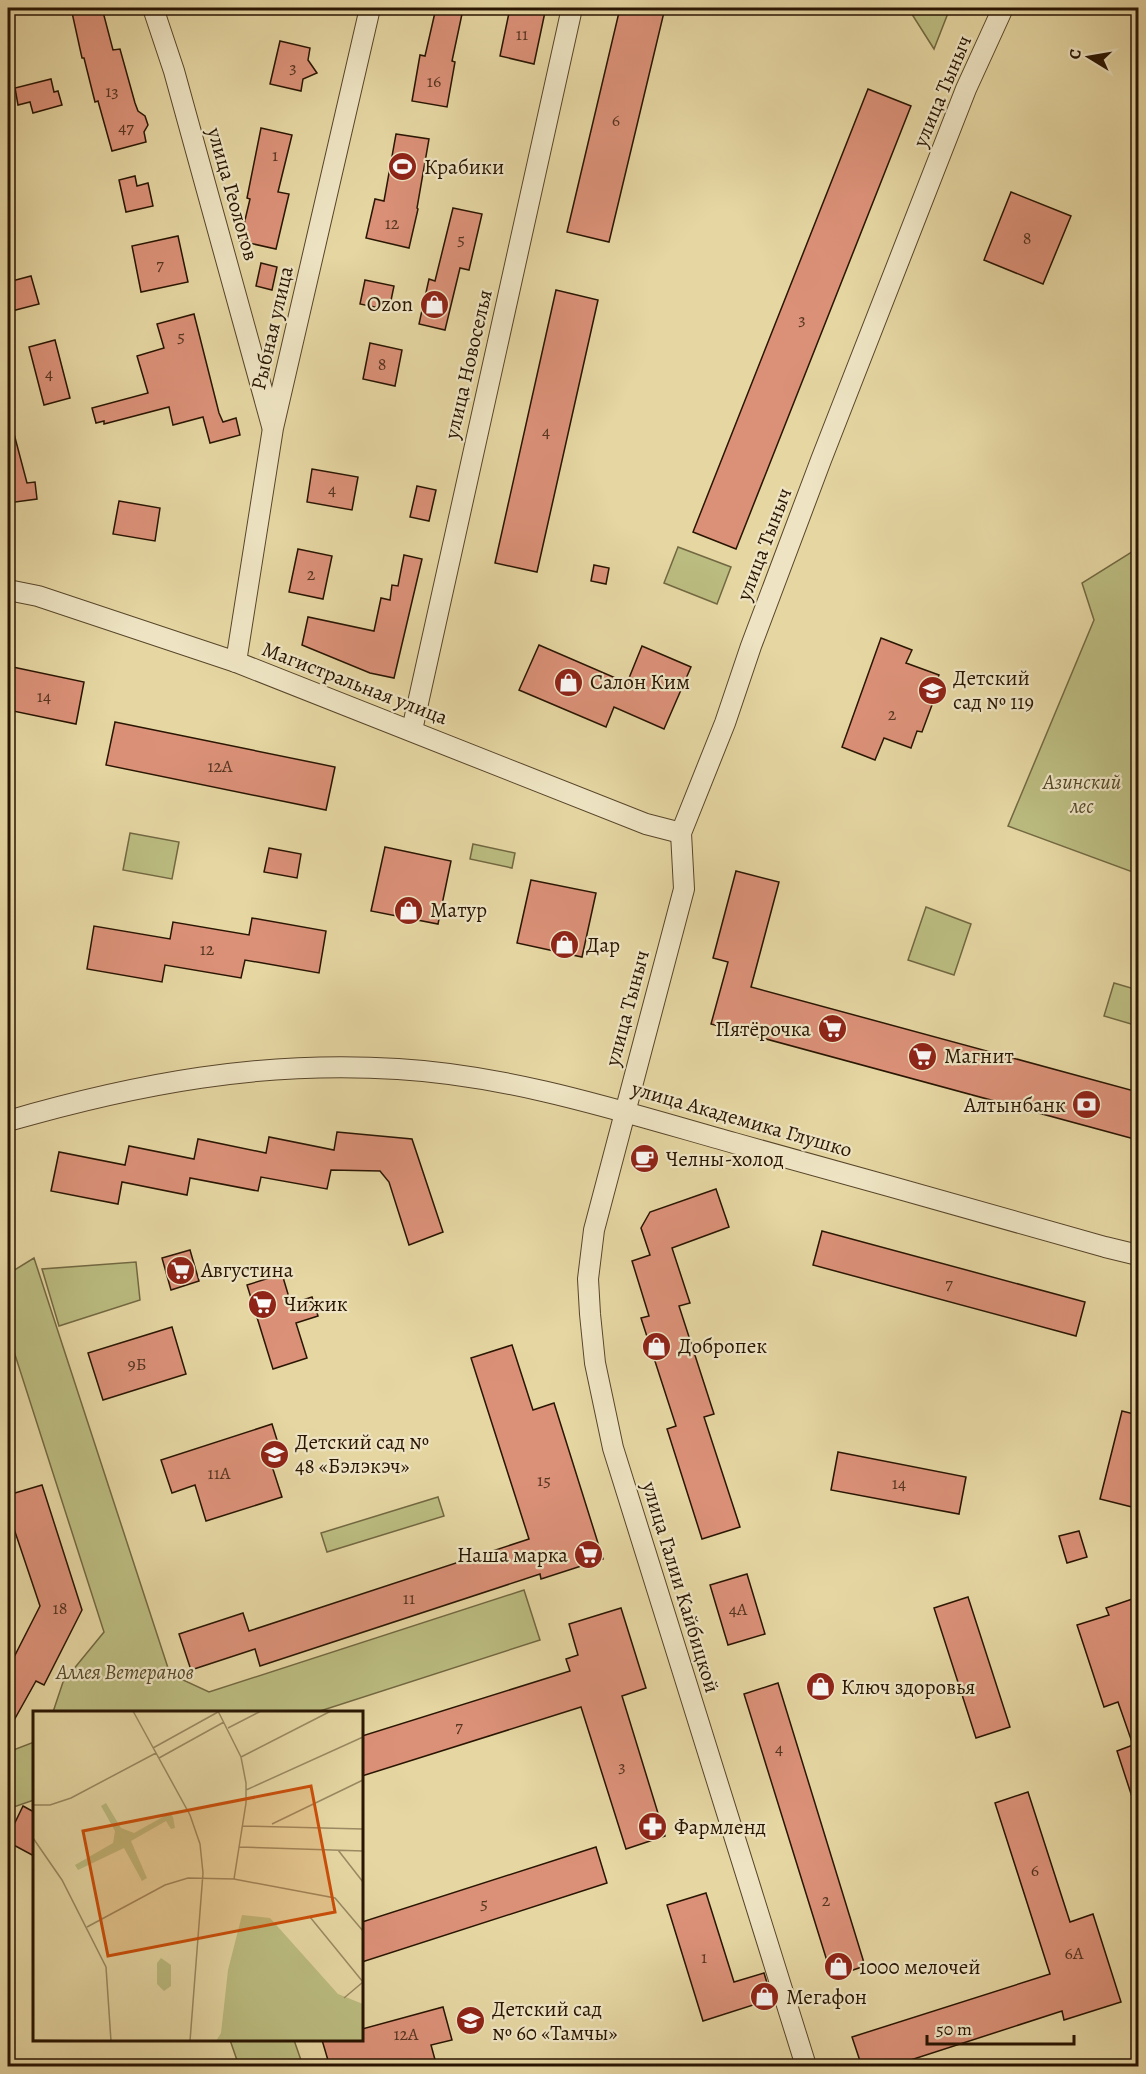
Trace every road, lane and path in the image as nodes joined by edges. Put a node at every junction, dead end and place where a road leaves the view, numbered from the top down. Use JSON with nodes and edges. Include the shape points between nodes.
{"nodes":[{"id":1,"x":153,"y":8,"type":"edge"},
{"id":2,"x":370,"y":8,"type":"edge"},
{"id":3,"x":572,"y":8,"type":"edge"},
{"id":4,"x":1003,"y":8,"type":"edge"},
{"id":5,"x":273,"y":428,"type":"junction"},
{"id":6,"x":8,"y":590,"type":"edge"},
{"id":7,"x":236,"y":662,"type":"junction"},
{"id":8,"x":412,"y":730,"type":"junction"},
{"id":9,"x":681,"y":833,"type":"junction"},
{"id":10,"x":625,"y":1112,"type":"junction"},
{"id":11,"x":8,"y":1121,"type":"edge"},
{"id":12,"x":1138,"y":1255,"type":"edge"},
{"id":13,"x":806,"y":2067,"type":"edge"}],
"edges":[{"from":1,"to":5,"type":"street","name":"улица Геологов"},
{"from":2,"to":5,"type":"street","name":"Рыбная улица"},
{"from":3,"to":8,"type":"street","name":"улица Новоселья"},
{"from":4,"to":9,"type":"street","name":"улица Тыныч","via":[[966,89],[825,449]]},
{"from":5,"to":7,"type":"street","name":"Рыбная улица"},
{"from":6,"to":7,"type":"street","name":"Магистральная улица","via":[[38,596]]},
{"from":7,"to":8,"type":"street","name":"Магистральная улица"},
{"from":8,"to":9,"type":"street","name":"Магистральная улица","via":[[646,824]]},
{"from":9,"to":10,"type":"street","name":"улица Тыныч","via":[[684,889]]},
{"from":10,"to":11,"type":"street","name":"улица Академика Глушко","via":[[477,1077],[398,1069],[315,1067],[237,1071],[158,1084]]},
{"from":10,"to":12,"type":"street","name":"улица Академика Глушко"},
{"from":10,"to":13,"type":"street","name":"улица Галии Кайбицкой","via":[[594,1230],[588,1279],[595,1363],[616,1459]]}]}
